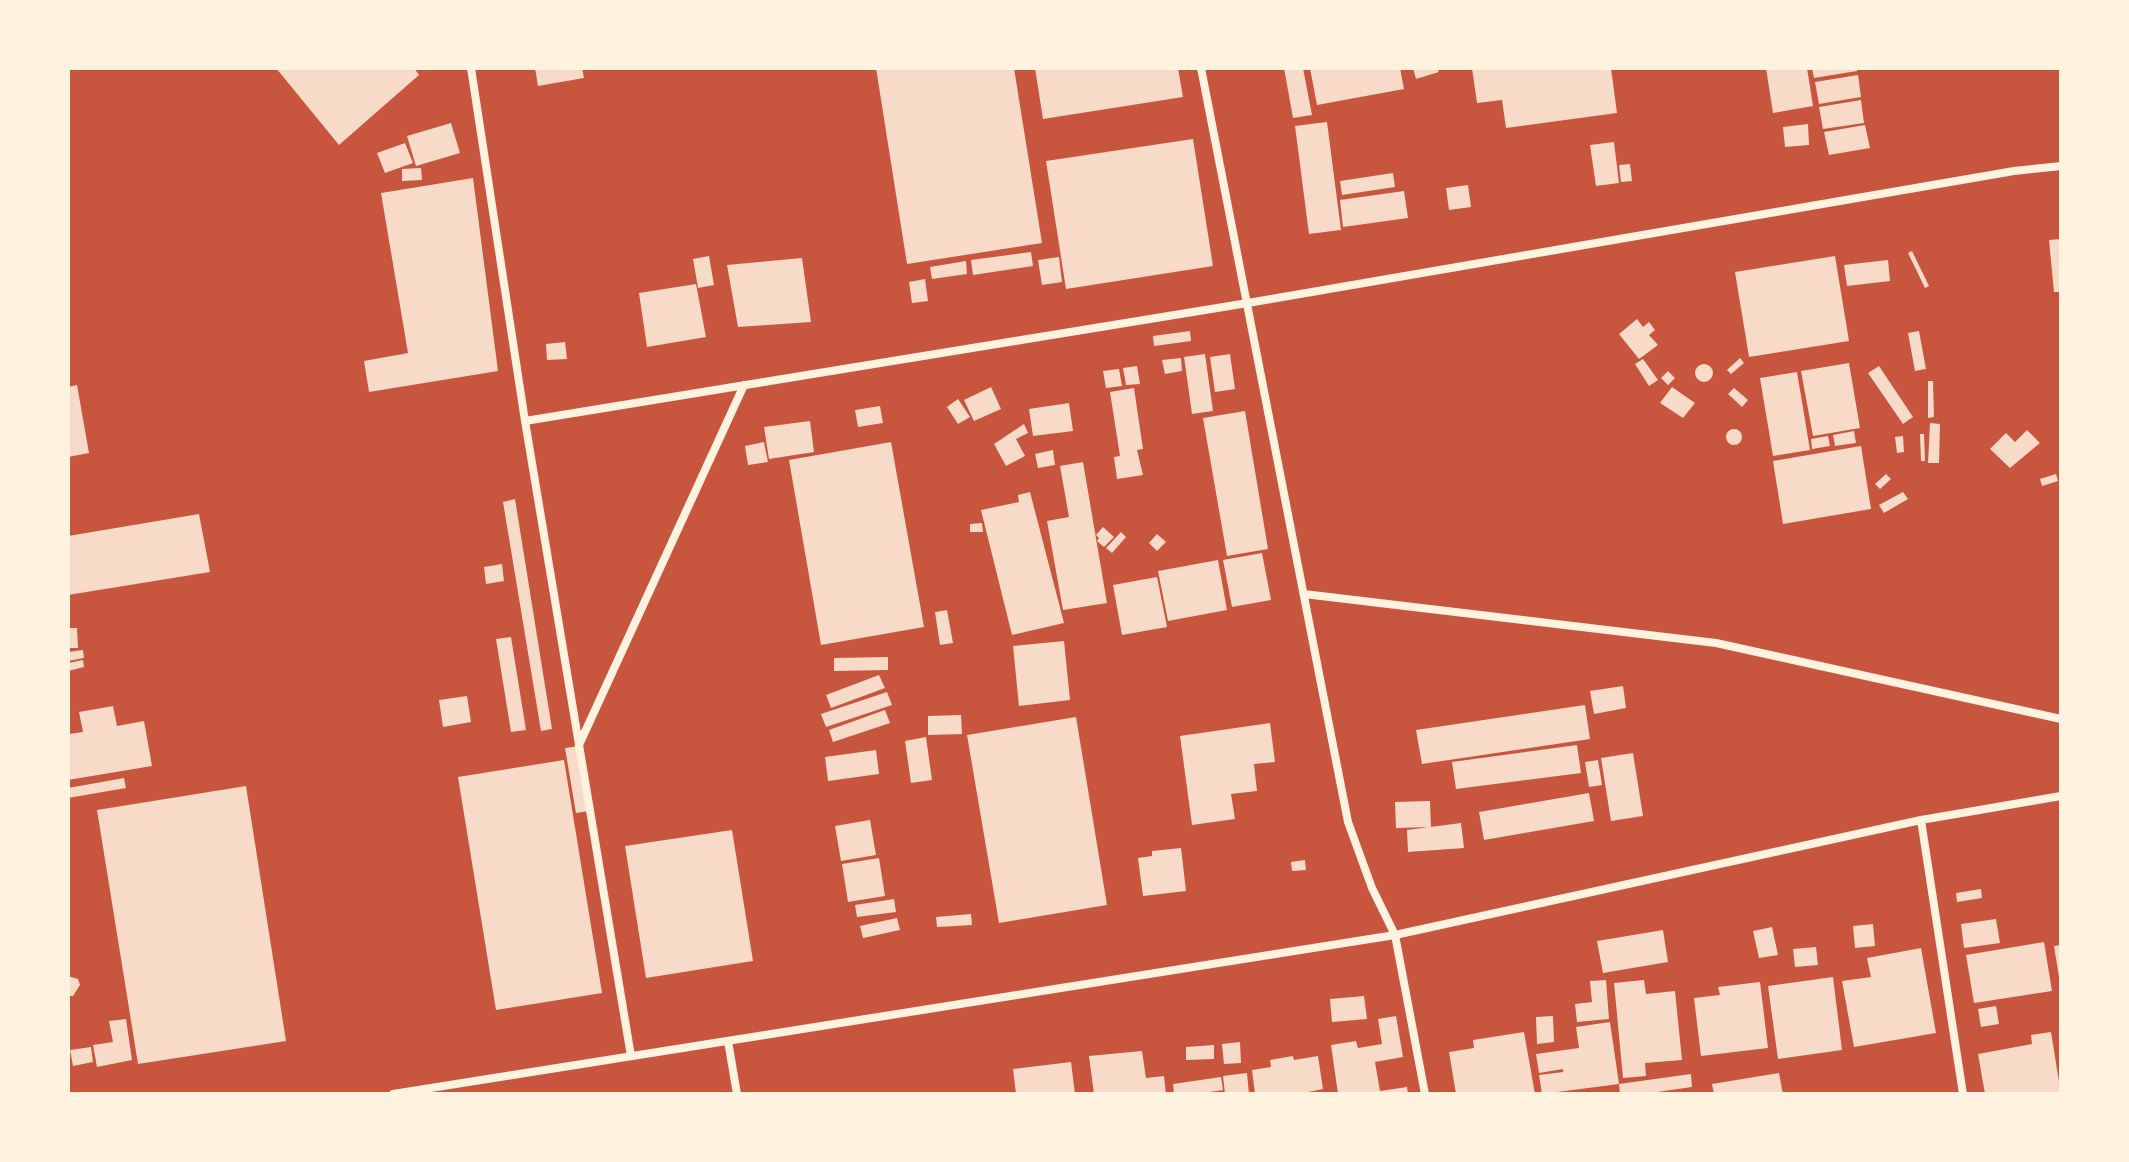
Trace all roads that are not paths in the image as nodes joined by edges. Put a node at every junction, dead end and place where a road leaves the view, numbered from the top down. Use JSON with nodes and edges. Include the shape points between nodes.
{"nodes":[{"id":1,"x":471,"y":68,"type":"edge"},
{"id":2,"x":1201,"y":68,"type":"edge"},
{"id":3,"x":2061,"y":166,"type":"edge"},
{"id":4,"x":1248,"y":303,"type":"junction"},
{"id":5,"x":744,"y":385,"type":"junction"},
{"id":6,"x":525,"y":421,"type":"junction"},
{"id":7,"x":1304,"y":594,"type":"junction"},
{"id":8,"x":2061,"y":719,"type":"edge"},
{"id":9,"x":579,"y":745,"type":"junction"},
{"id":10,"x":2061,"y":796,"type":"edge"},
{"id":11,"x":1921,"y":820,"type":"junction"},
{"id":12,"x":1395,"y":935,"type":"junction"},
{"id":13,"x":728,"y":1041,"type":"junction"},
{"id":14,"x":631,"y":1056,"type":"junction"},
{"id":15,"x":393,"y":1094,"type":"edge"},
{"id":16,"x":737,"y":1094,"type":"edge"},
{"id":17,"x":1425,"y":1094,"type":"edge"},
{"id":18,"x":1963,"y":1094,"type":"edge"}],
"edges":[{"from":1,"to":6,"type":"street"},
{"from":2,"to":4,"type":"street"},
{"from":3,"to":4,"type":"street"},
{"from":4,"to":5,"type":"street"},
{"from":4,"to":7,"type":"street"},
{"from":5,"to":6,"type":"street"},
{"from":5,"to":9,"type":"street"},
{"from":6,"to":9,"type":"street"},
{"from":7,"to":8,"type":"street","via":[[1716,643]]},
{"from":7,"to":12,"type":"street","via":[[1348,822]]},
{"from":9,"to":14,"type":"street"},
{"from":10,"to":11,"type":"street"},
{"from":11,"to":12,"type":"street"},
{"from":11,"to":18,"type":"street"},
{"from":12,"to":13,"type":"street"},
{"from":12,"to":17,"type":"street"},
{"from":13,"to":14,"type":"street"},
{"from":13,"to":16,"type":"street"},
{"from":14,"to":15,"type":"street"}]}
